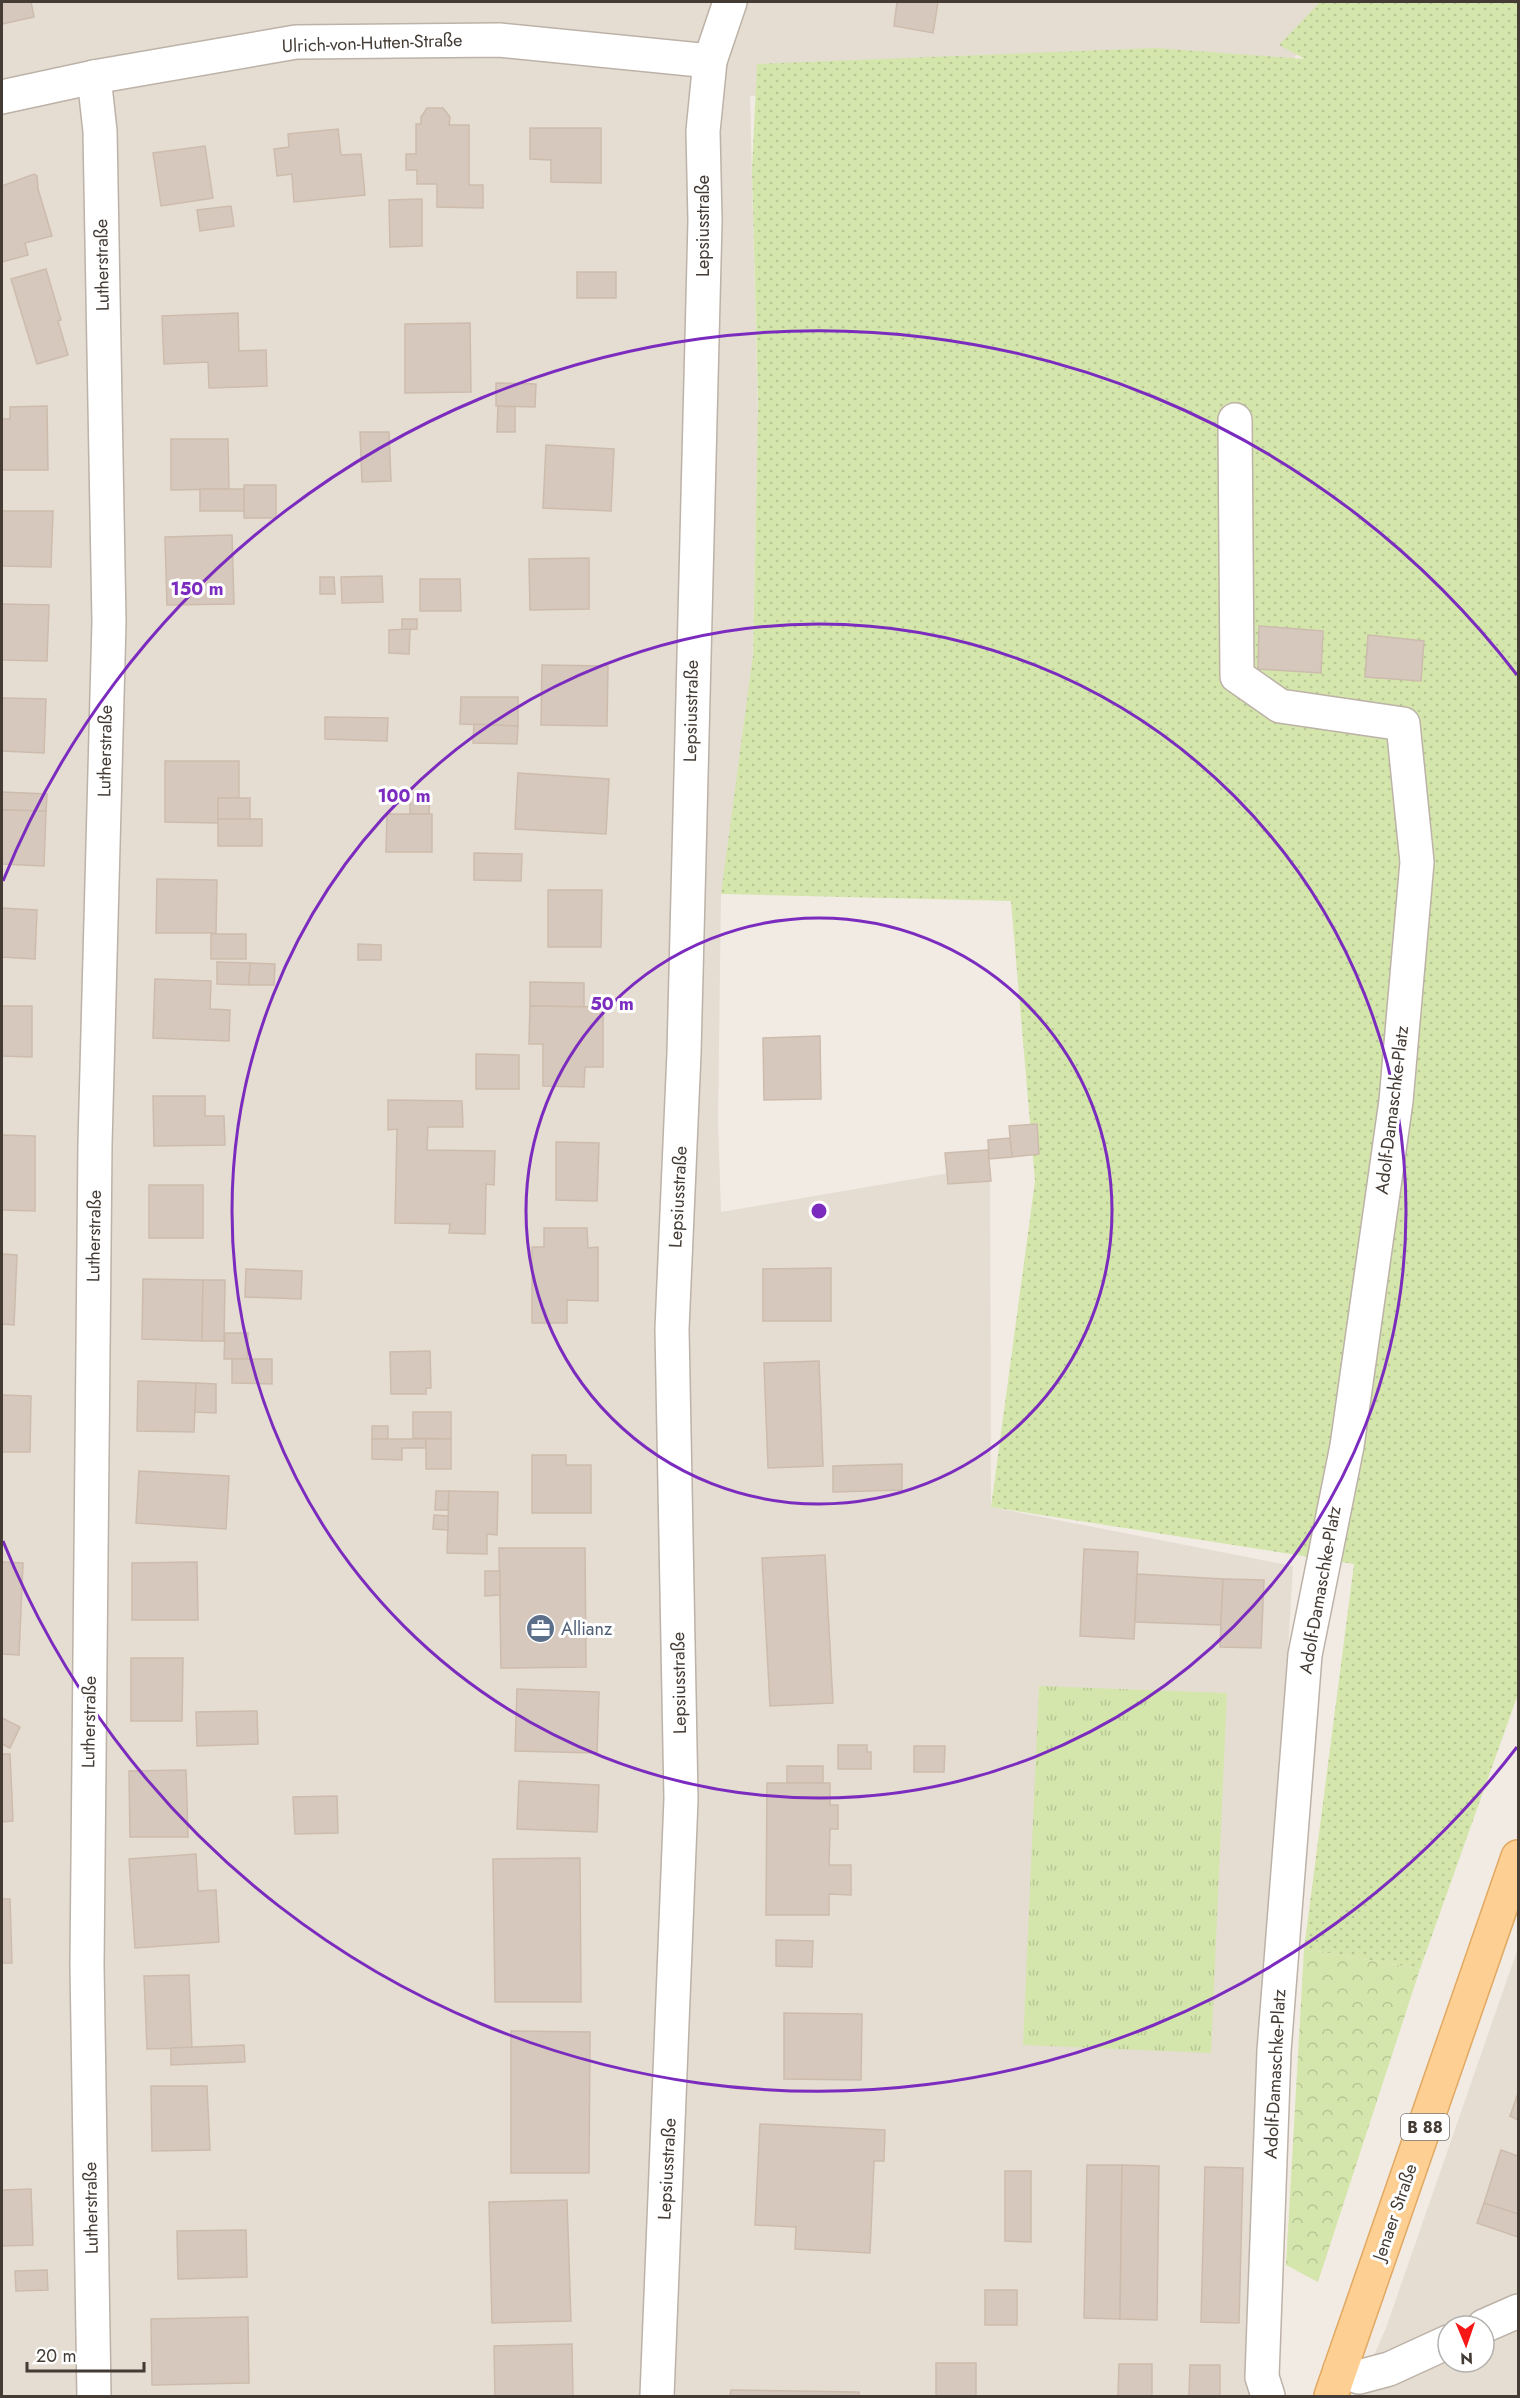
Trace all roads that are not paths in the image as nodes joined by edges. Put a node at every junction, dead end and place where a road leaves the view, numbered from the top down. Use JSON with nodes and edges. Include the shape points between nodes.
{"nodes":[{"id":1,"x":730,"y":2,"type":"edge"},
{"id":2,"x":710,"y":61,"type":"junction"},
{"id":3,"x":94,"y":77,"type":"junction"},
{"id":4,"x":2,"y":97,"type":"edge"},
{"id":5,"x":1235,"y":420,"type":"dead end"},
{"id":6,"x":1518,"y":1857,"type":"edge"},
{"id":7,"x":1518,"y":2311,"type":"edge"},
{"id":8,"x":1496,"y":2321,"type":"edge"},
{"id":9,"x":1436,"y":2347,"type":"edge"},
{"id":10,"x":1335,"y":2383,"type":"edge"},
{"id":11,"x":94,"y":2397,"type":"edge"},
{"id":12,"x":657,"y":2397,"type":"edge"},
{"id":13,"x":1268,"y":2397,"type":"edge"}],
"edges":[{"from":1,"to":2,"type":"street","name":"Lepsiusstraße"},
{"from":2,"to":3,"type":"street","name":"Ulrich-von-Hutten-Straße","via":[[499,40],[296,42]]},
{"from":2,"to":12,"type":"street","name":"Lepsiusstraße","via":[[703,131],[705,221],[684,1053],[672,1329],[681,1799]]},
{"from":3,"to":4,"type":"street","name":"Ulrich-von-Hutten-Straße"},
{"from":3,"to":11,"type":"street","name":"Lutherstraße","via":[[100,131],[108,622],[95,1144],[87,1965]]},
{"from":5,"to":13,"type":"street","name":"Adolf-Damaschke-Platz","via":[[1237,676],[1281,706],[1403,724],[1417,862],[1396,1101],[1347,1446],[1305,1655],[1274,2051],[1262,2377]]},
{"from":6,"to":10,"type":"main road","name":"Jenaer Straße","number":"B 88"},
{"from":7,"to":8,"type":"street"},
{"from":9,"to":10,"type":"street","via":[[1389,2369]]}]}
